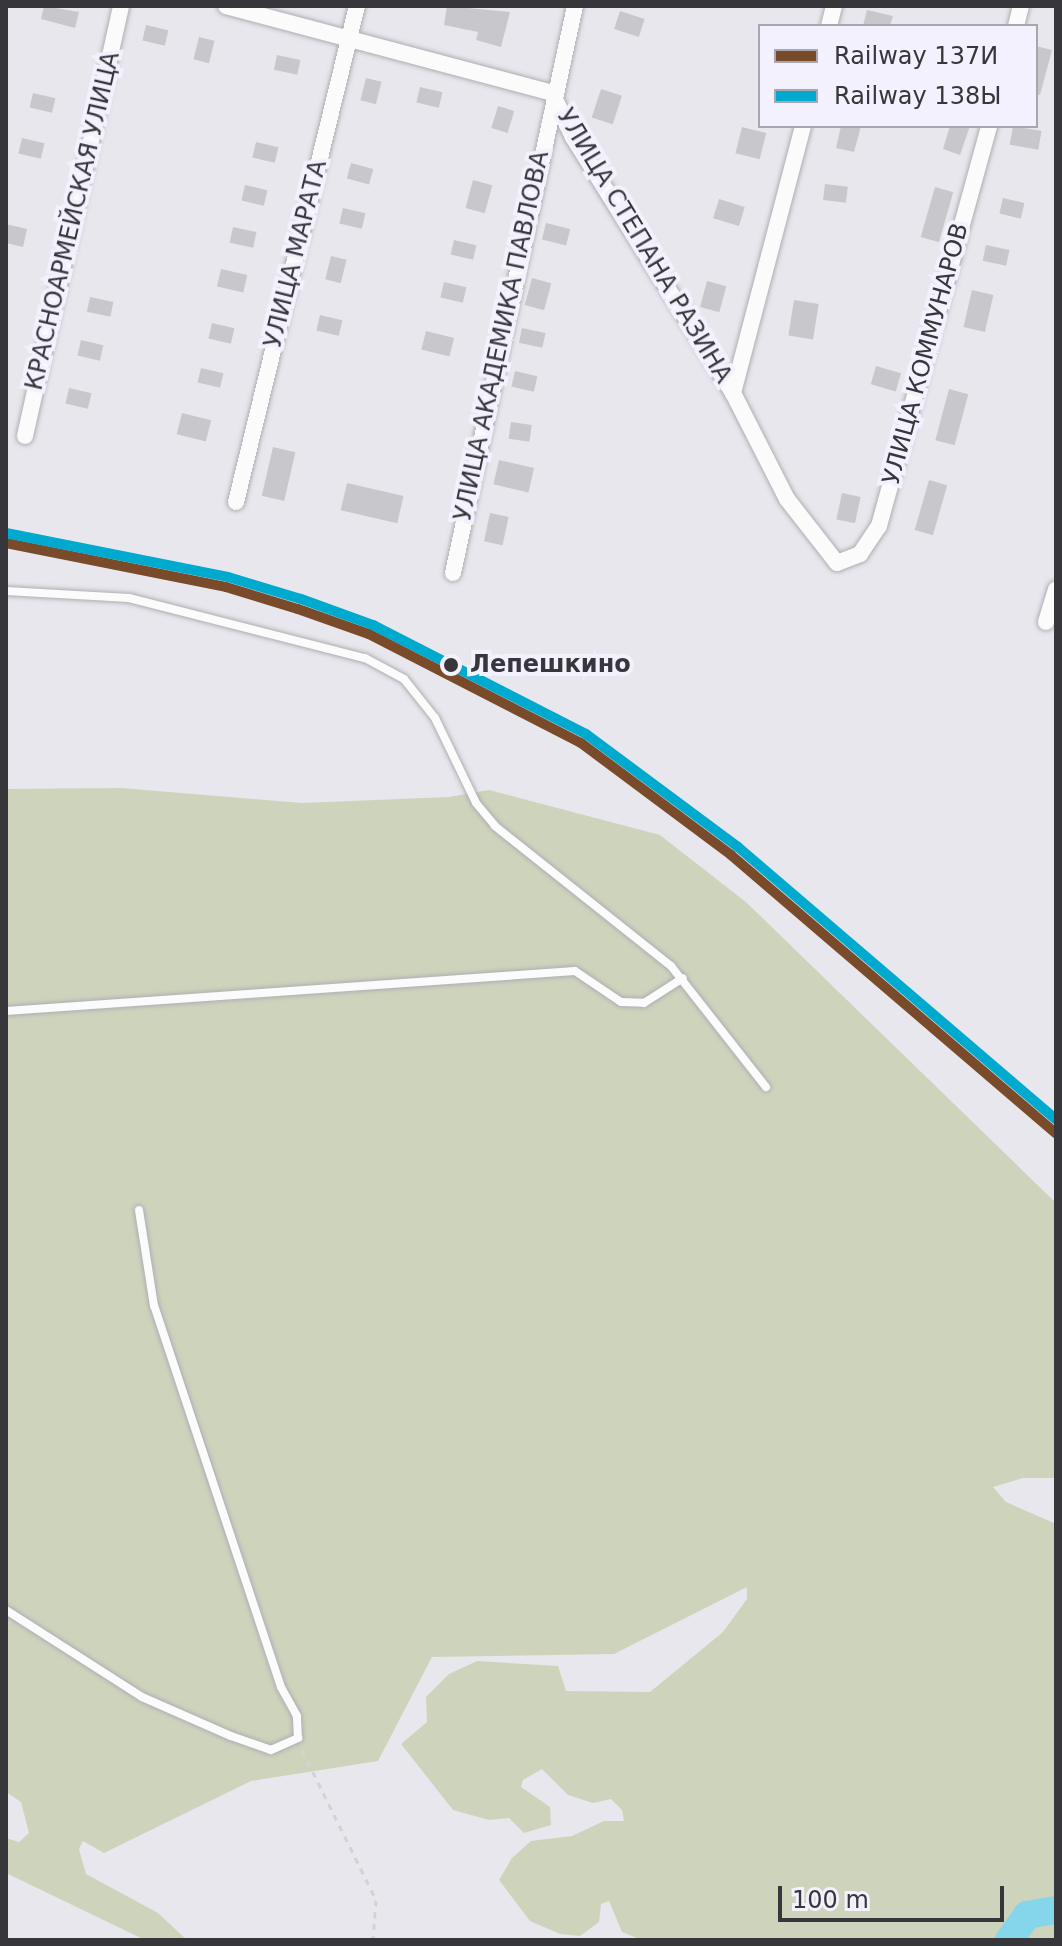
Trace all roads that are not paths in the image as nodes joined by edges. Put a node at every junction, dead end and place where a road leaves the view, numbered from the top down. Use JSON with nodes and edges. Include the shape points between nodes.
{"nodes":[{"id":1,"x":121,"y":6,"type":"edge"},
{"id":2,"x":226,"y":6,"type":"edge"},
{"id":3,"x":357,"y":6,"type":"edge"},
{"id":4,"x":575,"y":6,"type":"edge"},
{"id":5,"x":350,"y":36,"type":"junction"},
{"id":6,"x":552,"y":93,"type":"junction"},
{"id":7,"x":802,"y":128,"type":"edge"},
{"id":8,"x":988,"y":128,"type":"edge"},
{"id":9,"x":733,"y":393,"type":"junction"},
{"id":10,"x":25,"y":436,"type":"dead end"},
{"id":11,"x":236,"y":502,"type":"dead end"},
{"id":12,"x":837,"y":563,"type":"joint"},
{"id":13,"x":453,"y":573,"type":"dead end"},
{"id":14,"x":1056,"y":589,"type":"edge"},
{"id":15,"x":6,"y":591,"type":"edge"},
{"id":16,"x":1046,"y":622,"type":"dead end"},
{"id":17,"x":683,"y":978,"type":"junction"},
{"id":18,"x":6,"y":1011,"type":"edge"},
{"id":19,"x":766,"y":1087,"type":"dead end"},
{"id":20,"x":139,"y":1210,"type":"dead end"},
{"id":21,"x":6,"y":1610,"type":"edge"}],
"edges":[{"from":1,"to":10,"type":"street","name":"КРАСНОАРМЕЙСКАЯ УЛИЦА"},
{"from":2,"to":5,"type":"street","name":"УЛИЦА СТЕПАНА РАЗИНА"},
{"from":3,"to":5,"type":"street","name":"УЛИЦА МАРАТА"},
{"from":4,"to":6,"type":"street","name":"УЛИЦА АКАДЕМИКА ПАВЛОВА"},
{"from":5,"to":6,"type":"street","name":"УЛИЦА СТЕПАНА РАЗИНА"},
{"from":5,"to":11,"type":"street","name":"УЛИЦА МАРАТА"},
{"from":6,"to":9,"type":"street","name":"УЛИЦА СТЕПАНА РАЗИНА","via":[[573,137]]},
{"from":6,"to":13,"type":"street","name":"УЛИЦА АКАДЕМИКА ПАВЛОВА"},
{"from":7,"to":9,"type":"street"},
{"from":8,"to":12,"type":"street","name":"УЛИЦА КОММУНАРОВ","via":[[879,526],[860,554]]},
{"from":9,"to":12,"type":"street","name":"УЛИЦА СТЕПАНА РАЗИНА","via":[[787,499]]},
{"from":14,"to":16,"type":"street"},
{"from":15,"to":17,"type":"lane","via":[[129,598],[293,638],[388,669],[421,698],[476,803],[495,826]]},
{"from":17,"to":18,"type":"lane","via":[[644,1003],[621,1002],[575,971]]},
{"from":17,"to":19,"type":"lane"},
{"from":20,"to":21,"type":"lane","via":[[154,1306],[281,1687],[297,1716],[298,1738],[271,1750],[219,1731],[142,1697]]}]}
